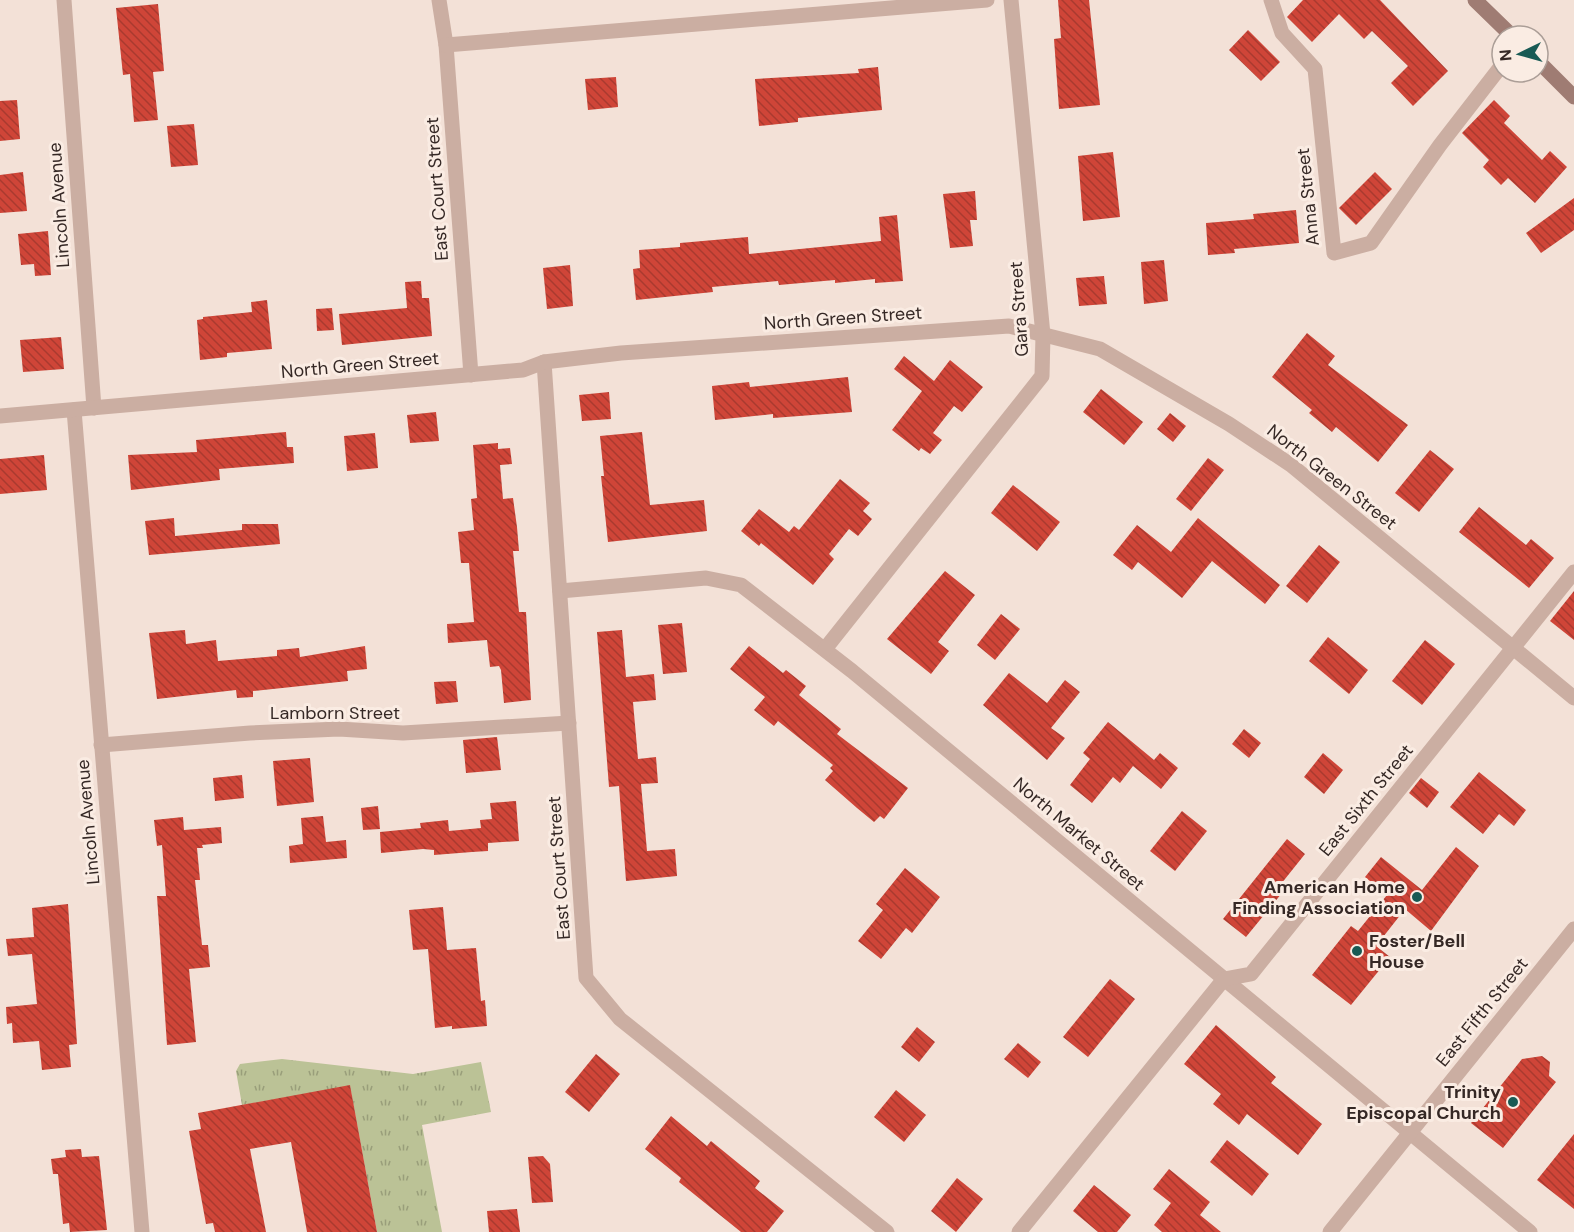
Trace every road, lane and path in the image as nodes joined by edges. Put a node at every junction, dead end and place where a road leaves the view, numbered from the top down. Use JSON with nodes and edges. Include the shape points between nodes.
{"nodes":[{"id":1,"x":64,"y":0,"type":"edge"},
{"id":2,"x":440,"y":0,"type":"edge"},
{"id":3,"x":987,"y":0,"type":"edge"},
{"id":4,"x":1011,"y":0,"type":"edge"},
{"id":5,"x":1271,"y":0,"type":"edge"},
{"id":6,"x":1476,"y":0,"type":"edge"},
{"id":7,"x":1500,"y":24,"type":"edge"},
{"id":8,"x":446,"y":45,"type":"junction"},
{"id":9,"x":1550,"y":74,"type":"edge"},
{"id":10,"x":1490,"y":80,"type":"edge"},
{"id":11,"x":1574,"y":97,"type":"edge"},
{"id":12,"x":1043,"y":335,"type":"junction"},
{"id":13,"x":544,"y":362,"type":"junction"},
{"id":14,"x":471,"y":375,"type":"junction"},
{"id":15,"x":94,"y":408,"type":"junction"},
{"id":16,"x":74,"y":410,"type":"junction"},
{"id":17,"x":0,"y":416,"type":"edge"},
{"id":18,"x":1574,"y":572,"type":"edge"},
{"id":19,"x":560,"y":591,"type":"junction"},
{"id":20,"x":1514,"y":647,"type":"junction"},
{"id":21,"x":825,"y":649,"type":"junction"},
{"id":22,"x":1574,"y":698,"type":"edge"},
{"id":23,"x":568,"y":723,"type":"junction"},
{"id":24,"x":101,"y":745,"type":"junction"},
{"id":25,"x":1574,"y":929,"type":"edge"},
{"id":26,"x":1224,"y":979,"type":"junction"},
{"id":27,"x":1410,"y":1133,"type":"junction"},
{"id":28,"x":142,"y":1232,"type":"edge"},
{"id":29,"x":887,"y":1232,"type":"edge"},
{"id":30,"x":1019,"y":1232,"type":"edge"},
{"id":31,"x":1330,"y":1232,"type":"edge"},
{"id":32,"x":1530,"y":1232,"type":"edge"}],
"edges":[{"from":1,"to":15,"type":"street","name":"Lincoln Avenue"},
{"from":2,"to":8,"type":"street","name":"East Court Street"},
{"from":3,"to":8,"type":"street"},
{"from":4,"to":12,"type":"street","name":"Gara Street"},
{"from":5,"to":10,"type":"street","name":"Anna Street","via":[[1282,33],[1315,69],[1334,253],[1371,243]]},
{"from":6,"to":7,"type":"main road"},
{"from":8,"to":14,"type":"street","name":"East Court Street"},
{"from":9,"to":11,"type":"main road"},
{"from":12,"to":13,"type":"street","name":"North Green Street","via":[[1009,326],[621,353]]},
{"from":12,"to":20,"type":"street","name":"North Green Street","via":[[1100,349],[1247,435],[1291,465]]},
{"from":12,"to":21,"type":"street","name":"Gara Street","via":[[1042,376]]},
{"from":13,"to":14,"type":"street","name":"North Green Street","via":[[523,370]]},
{"from":13,"to":19,"type":"street","name":"East Court Street"},
{"from":14,"to":15,"type":"street","name":"North Green Street"},
{"from":15,"to":16,"type":"street","name":"North Green Street"},
{"from":16,"to":17,"type":"street","name":"North Green Street"},
{"from":16,"to":24,"type":"street","name":"Lincoln Avenue"},
{"from":18,"to":20,"type":"street","name":"East Sixth Street"},
{"from":19,"to":21,"type":"street","name":"North Market Street","via":[[717,579],[741,585]]},
{"from":19,"to":23,"type":"street","name":"East Court Street"},
{"from":20,"to":22,"type":"street","name":"North Green Street"},
{"from":20,"to":26,"type":"street","name":"East Sixth Street","via":[[1251,974]]},
{"from":21,"to":26,"type":"street","name":"North Market Street"},
{"from":23,"to":24,"type":"street","name":"Lamborn Street","via":[[403,733],[339,729],[250,733]]},
{"from":23,"to":29,"type":"street","name":"East Court Street","via":[[586,978],[620,1019]]},
{"from":24,"to":28,"type":"street","name":"Lincoln Avenue"},
{"from":25,"to":27,"type":"street","name":"East Fifth Street"},
{"from":26,"to":27,"type":"street","name":"North Market Street"},
{"from":26,"to":30,"type":"street"},
{"from":27,"to":31,"type":"street","name":"East Fifth Street"},
{"from":27,"to":32,"type":"street","name":"North Market Street"}]}
